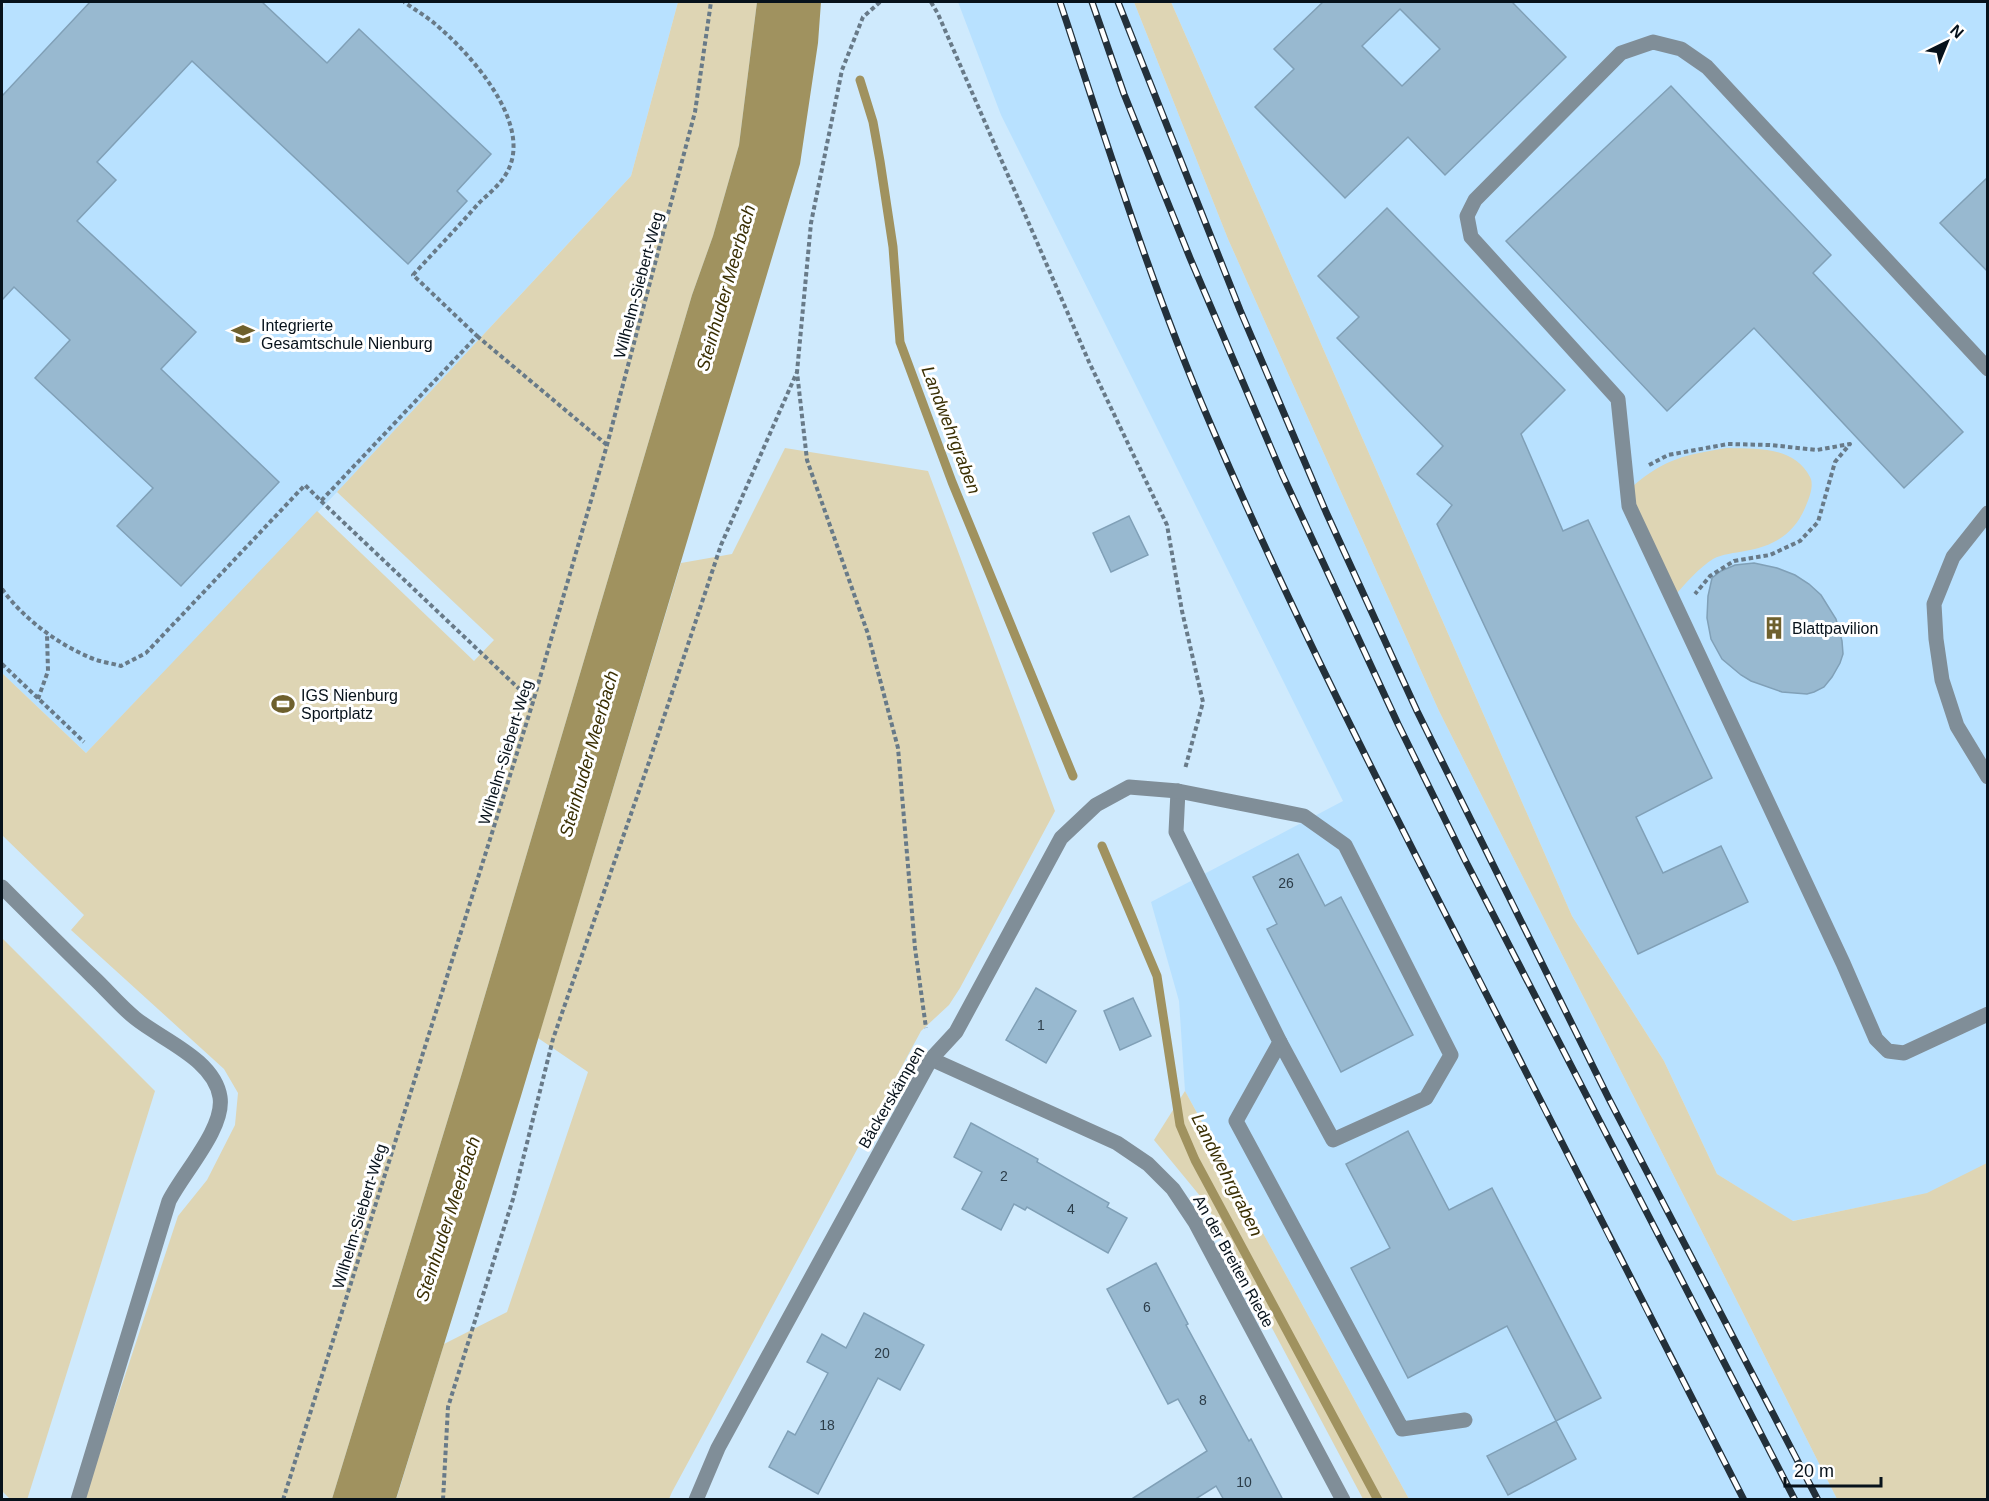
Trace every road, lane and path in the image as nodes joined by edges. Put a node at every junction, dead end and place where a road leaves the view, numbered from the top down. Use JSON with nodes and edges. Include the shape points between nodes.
{"nodes":[{"id":1,"x":404,"y":2,"type":"edge"},
{"id":2,"x":711,"y":2,"type":"edge"},
{"id":3,"x":880,"y":2,"type":"edge"},
{"id":4,"x":931,"y":2,"type":"edge"},
{"id":5,"x":477,"y":336,"type":"junction"},
{"id":6,"x":1988,"y":369,"type":"edge"},
{"id":7,"x":797,"y":372,"type":"junction"},
{"id":8,"x":607,"y":445,"type":"junction"},
{"id":9,"x":1626,"y":481,"type":"junction"},
{"id":10,"x":321,"y":501,"type":"junction"},
{"id":11,"x":1988,"y":513,"type":"edge"},
{"id":12,"x":2,"y":589,"type":"edge"},
{"id":13,"x":1680,"y":613,"type":"junction"},
{"id":14,"x":47,"y":634,"type":"junction"},
{"id":15,"x":2,"y":664,"type":"edge"},
{"id":16,"x":38,"y":699,"type":"junction"},
{"id":17,"x":533,"y":702,"type":"junction"},
{"id":18,"x":84,"y":742,"type":"dead end"},
{"id":19,"x":1988,"y":777,"type":"edge"},
{"id":20,"x":1178,"y":791,"type":"junction"},
{"id":21,"x":2,"y":887,"type":"edge"},
{"id":22,"x":1988,"y":1014,"type":"edge"},
{"id":23,"x":1280,"y":1042,"type":"junction"},
{"id":24,"x":931,"y":1059,"type":"junction"},
{"id":25,"x":1465,"y":1420,"type":"dead end"},
{"id":26,"x":78,"y":1500,"type":"edge"},
{"id":27,"x":283,"y":1500,"type":"edge"},
{"id":28,"x":443,"y":1500,"type":"edge"},
{"id":29,"x":696,"y":1500,"type":"edge"},
{"id":30,"x":1343,"y":1500,"type":"edge"}],
"edges":[{"from":1,"to":5,"type":"path","via":[[461,48],[486,79],[511,126],[515,151],[506,174],[413,275]]},
{"from":2,"to":8,"type":"path","name":"Wilhelm-Siebert-Weg","via":[[695,112]]},
{"from":3,"to":7,"type":"path","via":[[863,17],[842,70],[811,223]]},
{"from":4,"to":20,"type":"path","via":[[1089,362],[1167,525],[1203,702]]},
{"from":5,"to":8,"type":"path"},
{"from":5,"to":10,"type":"path"},
{"from":6,"to":9,"type":"street","via":[[1707,67],[1681,50],[1653,42],[1622,53],[1475,200],[1467,216],[1471,237],[1618,399]]},
{"from":7,"to":24,"type":"path","via":[[807,460],[868,634],[897,748],[915,948]]},
{"from":7,"to":28,"type":"path","via":[[721,545],[553,1039],[513,1199],[447,1407]]},
{"from":8,"to":17,"type":"path","name":"Wilhelm-Siebert-Weg"},
{"from":9,"to":13,"type":"street","via":[[1629,506]]},
{"from":9,"to":13,"type":"path","via":[[1668,455],[1728,444],[1817,450],[1850,444],[1835,462],[1818,522],[1800,541],[1770,555],[1734,561],[1710,576]]},
{"from":10,"to":14,"type":"path","via":[[305,485],[146,652],[121,666],[90,658]]},
{"from":10,"to":17,"type":"path"},
{"from":11,"to":19,"type":"street","via":[[1953,557],[1934,604],[1942,680],[1957,726]]},
{"from":12,"to":14,"type":"path"},
{"from":13,"to":22,"type":"street","via":[[1876,1039],[1888,1051],[1904,1053]]},
{"from":14,"to":16,"type":"path","via":[[48,671]]},
{"from":15,"to":16,"type":"path"},
{"from":16,"to":18,"type":"path"},
{"from":17,"to":27,"type":"path","name":"Wilhelm-Siebert-Weg"},
{"from":20,"to":23,"type":"street","via":[[1176,832]]},
{"from":20,"to":23,"type":"street","name":"Bäckerskämpen","via":[[1304,816],[1345,844],[1451,1055],[1426,1098],[1333,1140]]},
{"from":20,"to":24,"type":"street","name":"Bäckerskämpen","via":[[1129,787],[1096,805],[1061,838],[956,1032]]},
{"from":21,"to":26,"type":"street","via":[[135,1018],[199,1062],[213,1077],[220,1097],[219,1116],[212,1132],[169,1201]]},
{"from":23,"to":25,"type":"street","via":[[1236,1121],[1402,1429]]},
{"from":24,"to":29,"type":"street","name":"Bäckerskämpen","via":[[718,1449]]},
{"from":24,"to":30,"type":"street","name":"An der Breiten Riede","via":[[1116,1143],[1148,1164],[1173,1190],[1195,1222]]}]}
